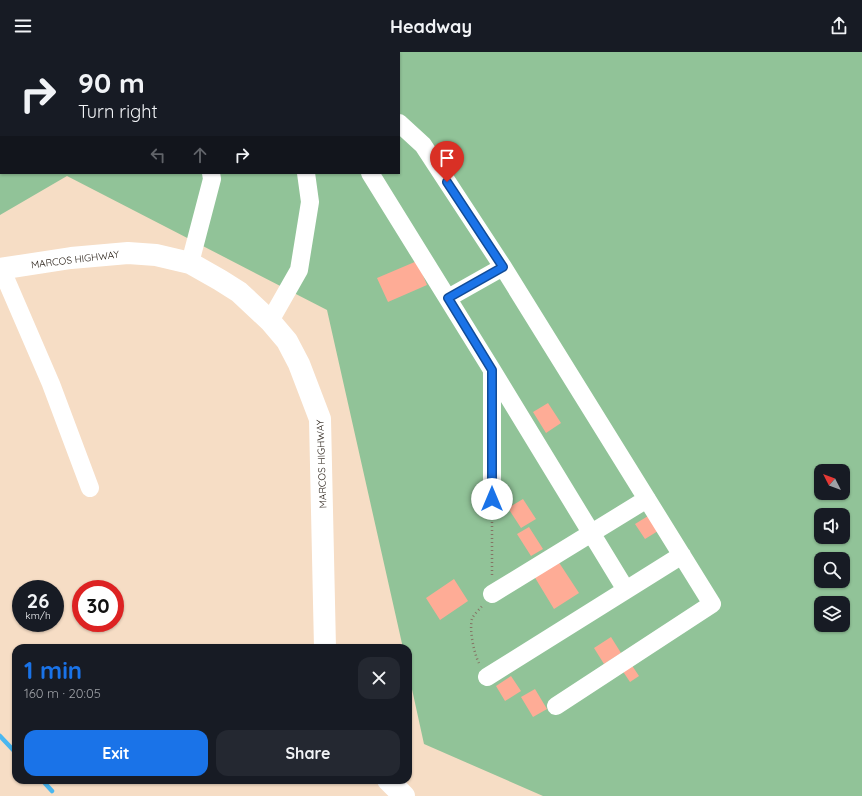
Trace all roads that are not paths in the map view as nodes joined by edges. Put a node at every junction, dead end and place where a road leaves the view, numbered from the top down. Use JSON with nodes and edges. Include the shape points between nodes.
{"nodes":[{"id":1,"x":400,"y":124,"type":"edge"},
{"id":2,"x":211,"y":174,"type":"edge"},
{"id":3,"x":306,"y":174,"type":"edge"},
{"id":4,"x":371,"y":174,"type":"edge"},
{"id":5,"x":190,"y":264,"type":"junction"},
{"id":6,"x":503,"y":267,"type":"junction"},
{"id":7,"x":1,"y":268,"type":"edge"},
{"id":8,"x":448,"y":298,"type":"junction"},
{"id":9,"x":270,"y":321,"type":"junction"},
{"id":10,"x":492,"y":370,"type":"junction"},
{"id":11,"x":90,"y":488,"type":"dead end"},
{"id":12,"x":492,"y":499,"type":"dead end"},
{"id":13,"x":647,"y":499,"type":"junction"},
{"id":14,"x":591,"y":534,"type":"junction"},
{"id":15,"x":682,"y":555,"type":"junction"},
{"id":16,"x":626,"y":590,"type":"junction"},
{"id":17,"x":492,"y":594,"type":"dead end"},
{"id":18,"x":324,"y":644,"type":"edge"},
{"id":19,"x":487,"y":677,"type":"dead end"},
{"id":20,"x":556,"y":706,"type":"dead end"},
{"id":21,"x":392,"y":784,"type":"edge"},
{"id":22,"x":404,"y":796,"type":"edge"}],
"edges":[{"from":1,"to":6,"type":"street","via":[[424,145]]},
{"from":2,"to":5,"type":"street"},
{"from":3,"to":9,"type":"street","via":[[310,202],[299,270]]},
{"from":4,"to":8,"type":"street"},
{"from":5,"to":7,"type":"main road","name":"MARCOS HIGHWAY","via":[[156,255],[128,253]]},
{"from":5,"to":9,"type":"main road","name":"MARCOS HIGHWAY","via":[[239,292]]},
{"from":6,"to":8,"type":"street"},
{"from":6,"to":13,"type":"street"},
{"from":7,"to":11,"type":"street","via":[[51,384]]},
{"from":8,"to":10,"type":"street"},
{"from":9,"to":18,"type":"main road","name":"MARCOS HIGHWAY","via":[[287,341],[299,364],[320,419]]},
{"from":10,"to":12,"type":"street"},
{"from":10,"to":14,"type":"street"},
{"from":13,"to":14,"type":"street"},
{"from":13,"to":15,"type":"street"},
{"from":14,"to":16,"type":"street"},
{"from":14,"to":17,"type":"street"},
{"from":15,"to":16,"type":"street"},
{"from":15,"to":20,"type":"street","via":[[712,604]]},
{"from":16,"to":19,"type":"street"},
{"from":21,"to":22,"type":"main road"}]}
